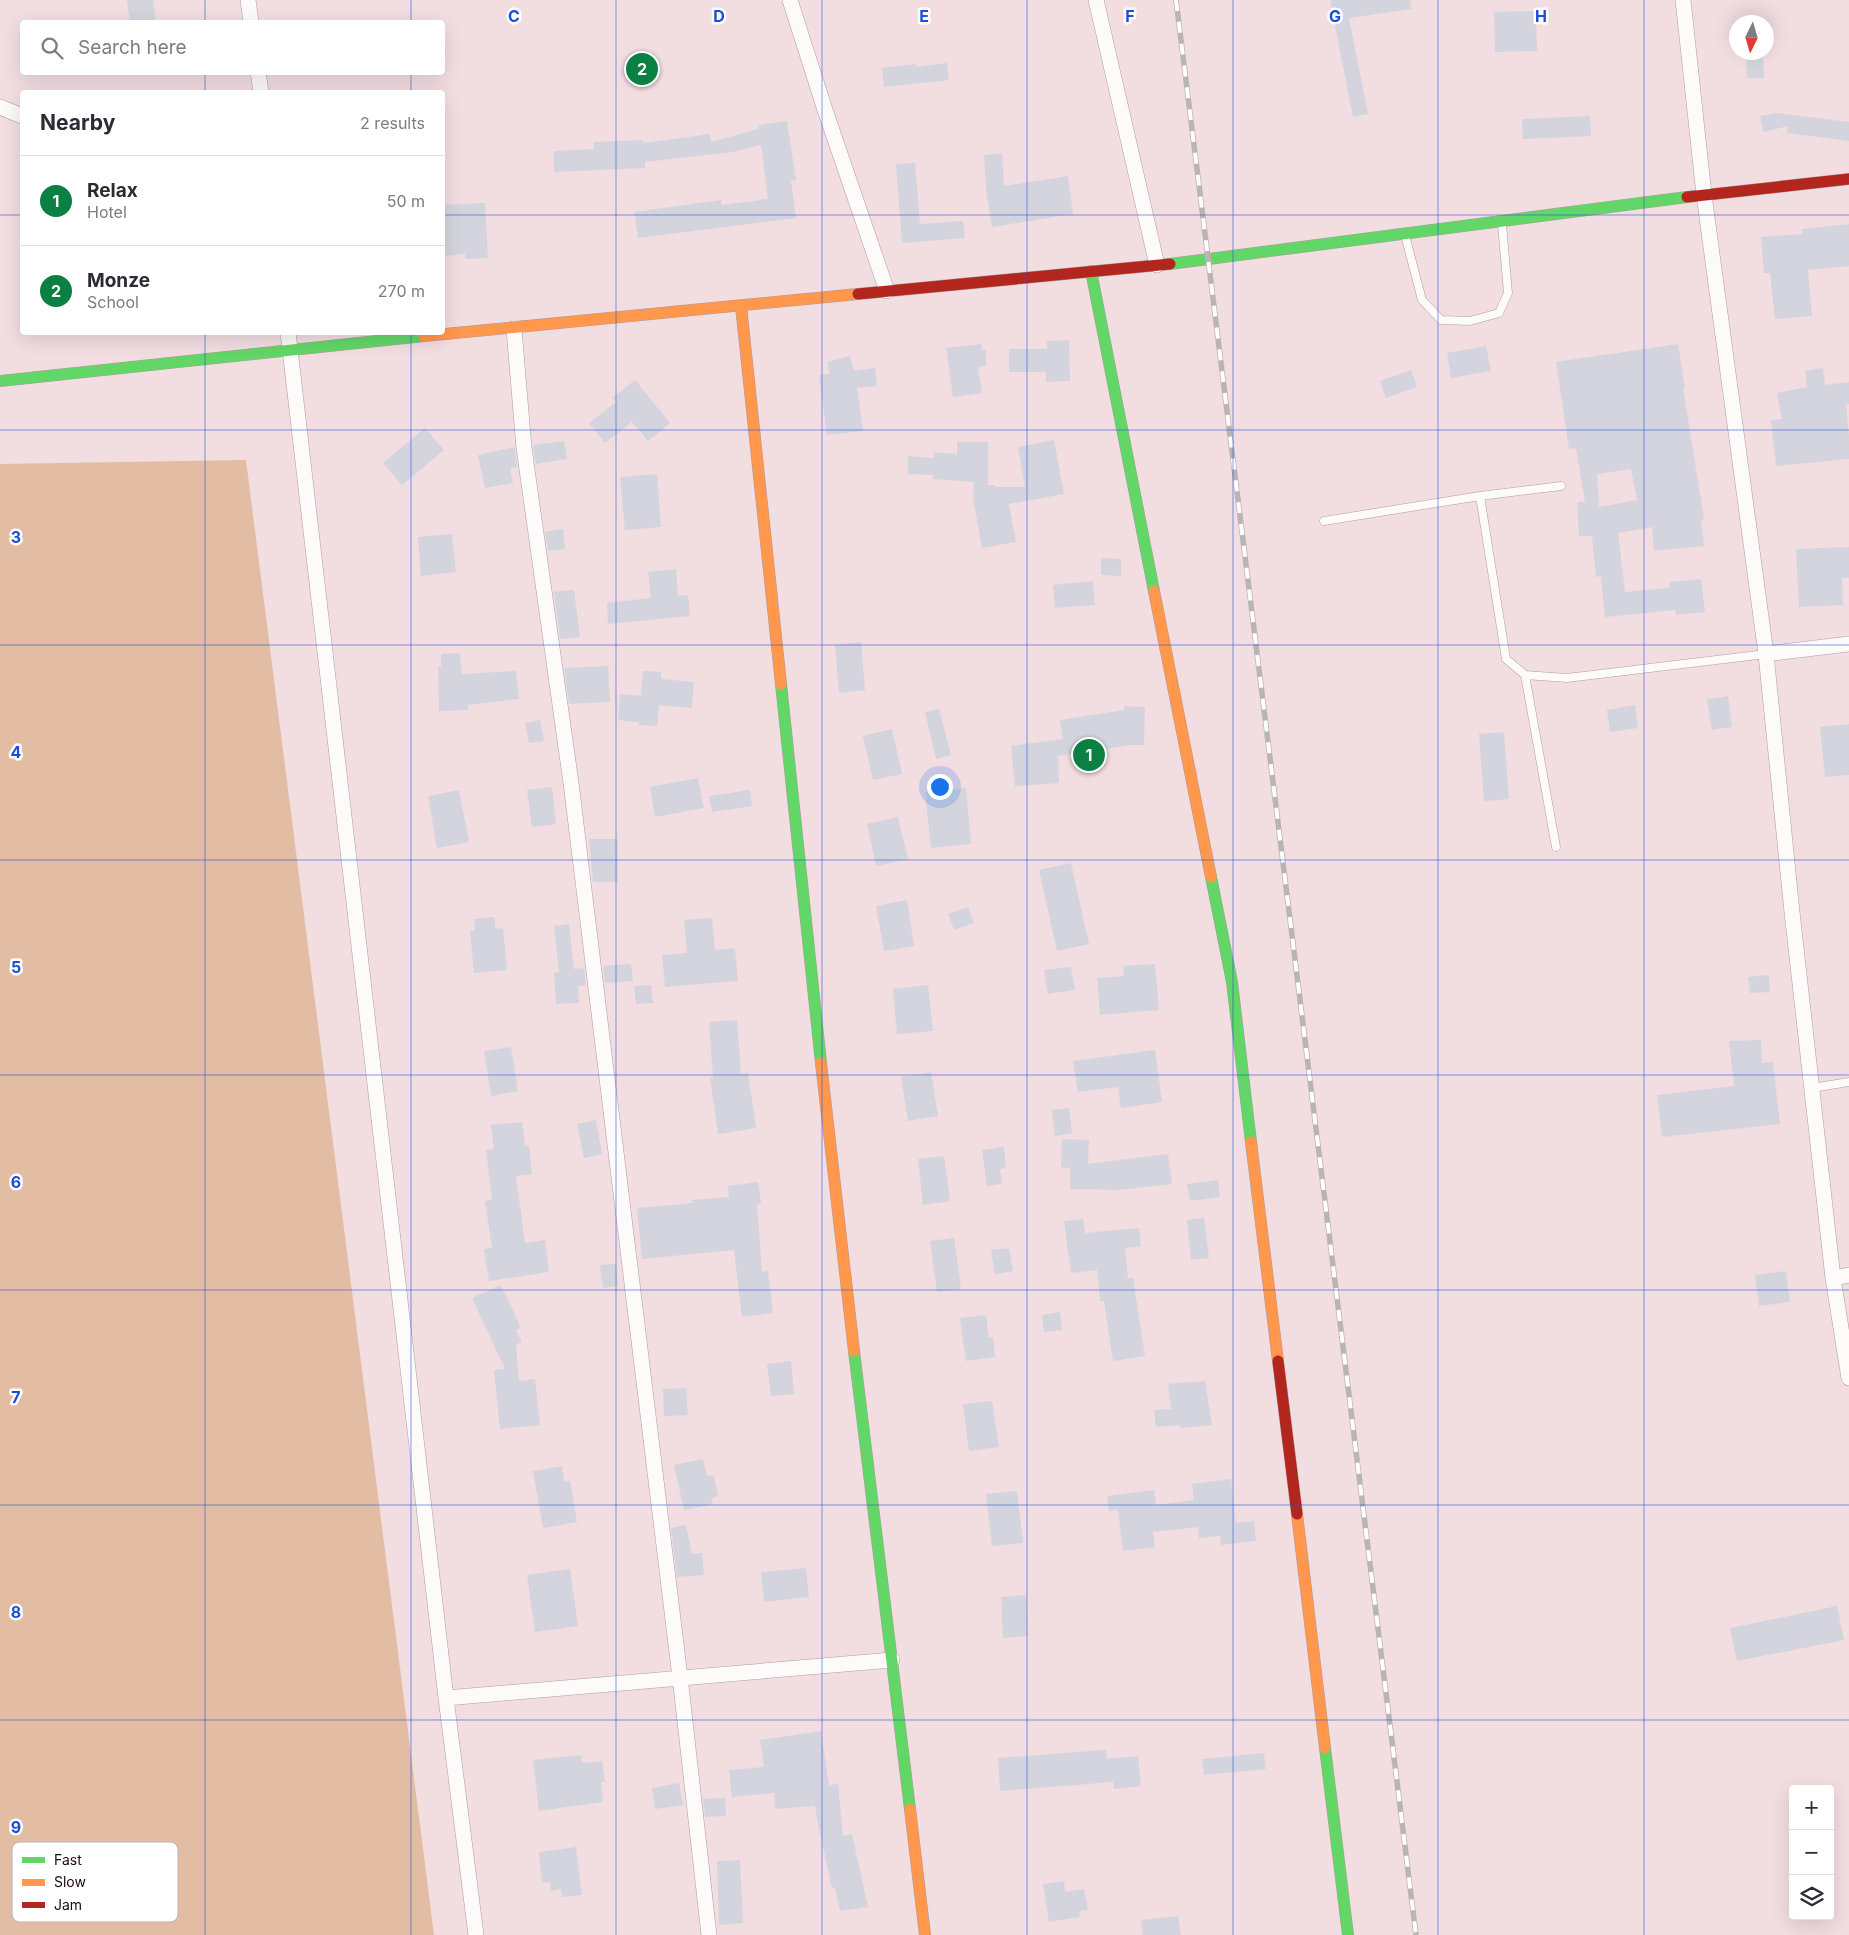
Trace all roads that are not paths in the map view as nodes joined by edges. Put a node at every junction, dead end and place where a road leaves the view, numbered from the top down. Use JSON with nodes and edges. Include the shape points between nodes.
{"nodes":[{"id":1,"x":248,"y":0,"type":"edge"},
{"id":2,"x":790,"y":0,"type":"edge"},
{"id":3,"x":1096,"y":0,"type":"edge"},
{"id":4,"x":1683,"y":0,"type":"edge"},
{"id":5,"x":251,"y":20,"type":"edge"},
{"id":6,"x":258,"y":75,"type":"edge"},
{"id":7,"x":261,"y":90,"type":"edge"},
{"id":8,"x":0,"y":108,"type":"edge"},
{"id":9,"x":20,"y":115,"type":"edge"},
{"id":10,"x":1849,"y":179,"type":"edge"},
{"id":11,"x":1704,"y":195,"type":"junction"},
{"id":12,"x":1502,"y":222,"type":"junction"},
{"id":13,"x":1404,"y":234,"type":"junction"},
{"id":14,"x":1157,"y":265,"type":"junction"},
{"id":15,"x":1091,"y":271,"type":"junction"},
{"id":16,"x":887,"y":292,"type":"junction"},
{"id":17,"x":741,"y":306,"type":"junction"},
{"id":18,"x":514,"y":328,"type":"junction"},
{"id":19,"x":445,"y":334,"type":"edge"},
{"id":20,"x":288,"y":335,"type":"edge"},
{"id":21,"x":439,"y":335,"type":"edge"},
{"id":22,"x":290,"y":349,"type":"junction"},
{"id":23,"x":0,"y":381,"type":"edge"},
{"id":24,"x":1562,"y":486,"type":"dead end"},
{"id":25,"x":1480,"y":496,"type":"junction"},
{"id":26,"x":1324,"y":520,"type":"dead end"},
{"id":27,"x":1849,"y":644,"type":"edge"},
{"id":28,"x":1766,"y":654,"type":"junction"},
{"id":29,"x":1525,"y":675,"type":"junction"},
{"id":30,"x":1556,"y":847,"type":"dead end"},
{"id":31,"x":1849,"y":1082,"type":"edge"},
{"id":32,"x":1812,"y":1088,"type":"junction"},
{"id":33,"x":1849,"y":1275,"type":"edge"},
{"id":34,"x":1833,"y":1278,"type":"junction"},
{"id":35,"x":1849,"y":1378,"type":"edge"},
{"id":36,"x":892,"y":1660,"type":"junction"},
{"id":37,"x":680,"y":1677,"type":"junction"},
{"id":38,"x":446,"y":1698,"type":"junction"},
{"id":39,"x":476,"y":1935,"type":"edge"},
{"id":40,"x":709,"y":1935,"type":"edge"},
{"id":41,"x":925,"y":1935,"type":"edge"},
{"id":42,"x":1348,"y":1935,"type":"edge"}],
"edges":[{"from":1,"to":5,"type":"street"},
{"from":2,"to":16,"type":"street"},
{"from":3,"to":14,"type":"street"},
{"from":4,"to":11,"type":"street"},
{"from":6,"to":7,"type":"street"},
{"from":8,"to":9,"type":"street"},
{"from":10,"to":11,"type":"street"},
{"from":11,"to":12,"type":"street"},
{"from":11,"to":28,"type":"street"},
{"from":12,"to":13,"type":"street"},
{"from":12,"to":13,"type":"lane","via":[[1508,293],[1499,313],[1470,321],[1441,320],[1422,300]]},
{"from":13,"to":14,"type":"street"},
{"from":14,"to":15,"type":"street"},
{"from":15,"to":16,"type":"street"},
{"from":15,"to":42,"type":"street","via":[[1232,982]]},
{"from":16,"to":17,"type":"street"},
{"from":17,"to":18,"type":"street"},
{"from":17,"to":36,"type":"street","via":[[831,1158]]},
{"from":18,"to":19,"type":"street"},
{"from":18,"to":37,"type":"street","via":[[524,448],[572,793]]},
{"from":20,"to":22,"type":"street"},
{"from":21,"to":22,"type":"street"},
{"from":22,"to":23,"type":"street"},
{"from":22,"to":38,"type":"street"},
{"from":24,"to":25,"type":"lane"},
{"from":25,"to":26,"type":"lane"},
{"from":25,"to":29,"type":"lane","via":[[1506,659]]},
{"from":27,"to":28,"type":"street"},
{"from":28,"to":29,"type":"lane","via":[[1568,678]]},
{"from":28,"to":32,"type":"street"},
{"from":29,"to":30,"type":"lane"},
{"from":31,"to":32,"type":"lane"},
{"from":32,"to":34,"type":"street"},
{"from":33,"to":34,"type":"street"},
{"from":34,"to":35,"type":"street"},
{"from":36,"to":37,"type":"street"},
{"from":36,"to":41,"type":"street"},
{"from":37,"to":38,"type":"street"},
{"from":37,"to":40,"type":"street"},
{"from":38,"to":39,"type":"street"}]}
